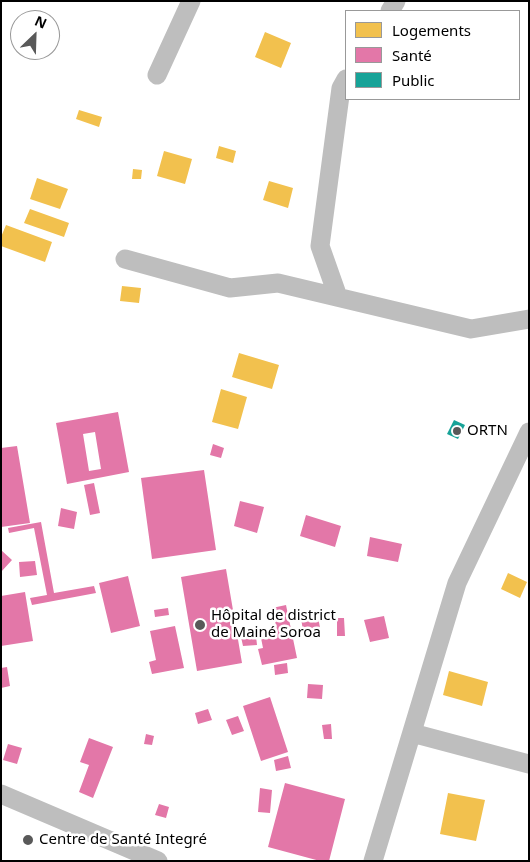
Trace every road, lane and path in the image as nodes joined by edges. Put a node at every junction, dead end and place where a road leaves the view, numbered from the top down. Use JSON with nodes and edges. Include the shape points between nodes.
{"nodes":[{"id":1,"x":191,"y":1,"type":"edge"},
{"id":2,"x":157,"y":75,"type":"dead end"},
{"id":3,"x":345,"y":81,"type":"edge"},
{"id":4,"x":125,"y":259,"type":"dead end"},
{"id":5,"x":338,"y":297,"type":"junction"},
{"id":6,"x":529,"y":318,"type":"edge"},
{"id":7,"x":529,"y":432,"type":"edge"},
{"id":8,"x":412,"y":733,"type":"junction"},
{"id":9,"x":529,"y":764,"type":"edge"},
{"id":10,"x":1,"y":794,"type":"edge"},
{"id":11,"x":158,"y":861,"type":"edge"},
{"id":12,"x":374,"y":861,"type":"edge"}],
"edges":[{"from":1,"to":2,"type":"street"},
{"from":3,"to":5,"type":"street","via":[[341,88],[320,246]]},
{"from":4,"to":5,"type":"street","via":[[230,288],[278,283]]},
{"from":5,"to":6,"type":"street","via":[[471,329]]},
{"from":7,"to":8,"type":"street","via":[[457,583]]},
{"from":8,"to":9,"type":"street"},
{"from":8,"to":12,"type":"street"},
{"from":10,"to":11,"type":"street"}]}
